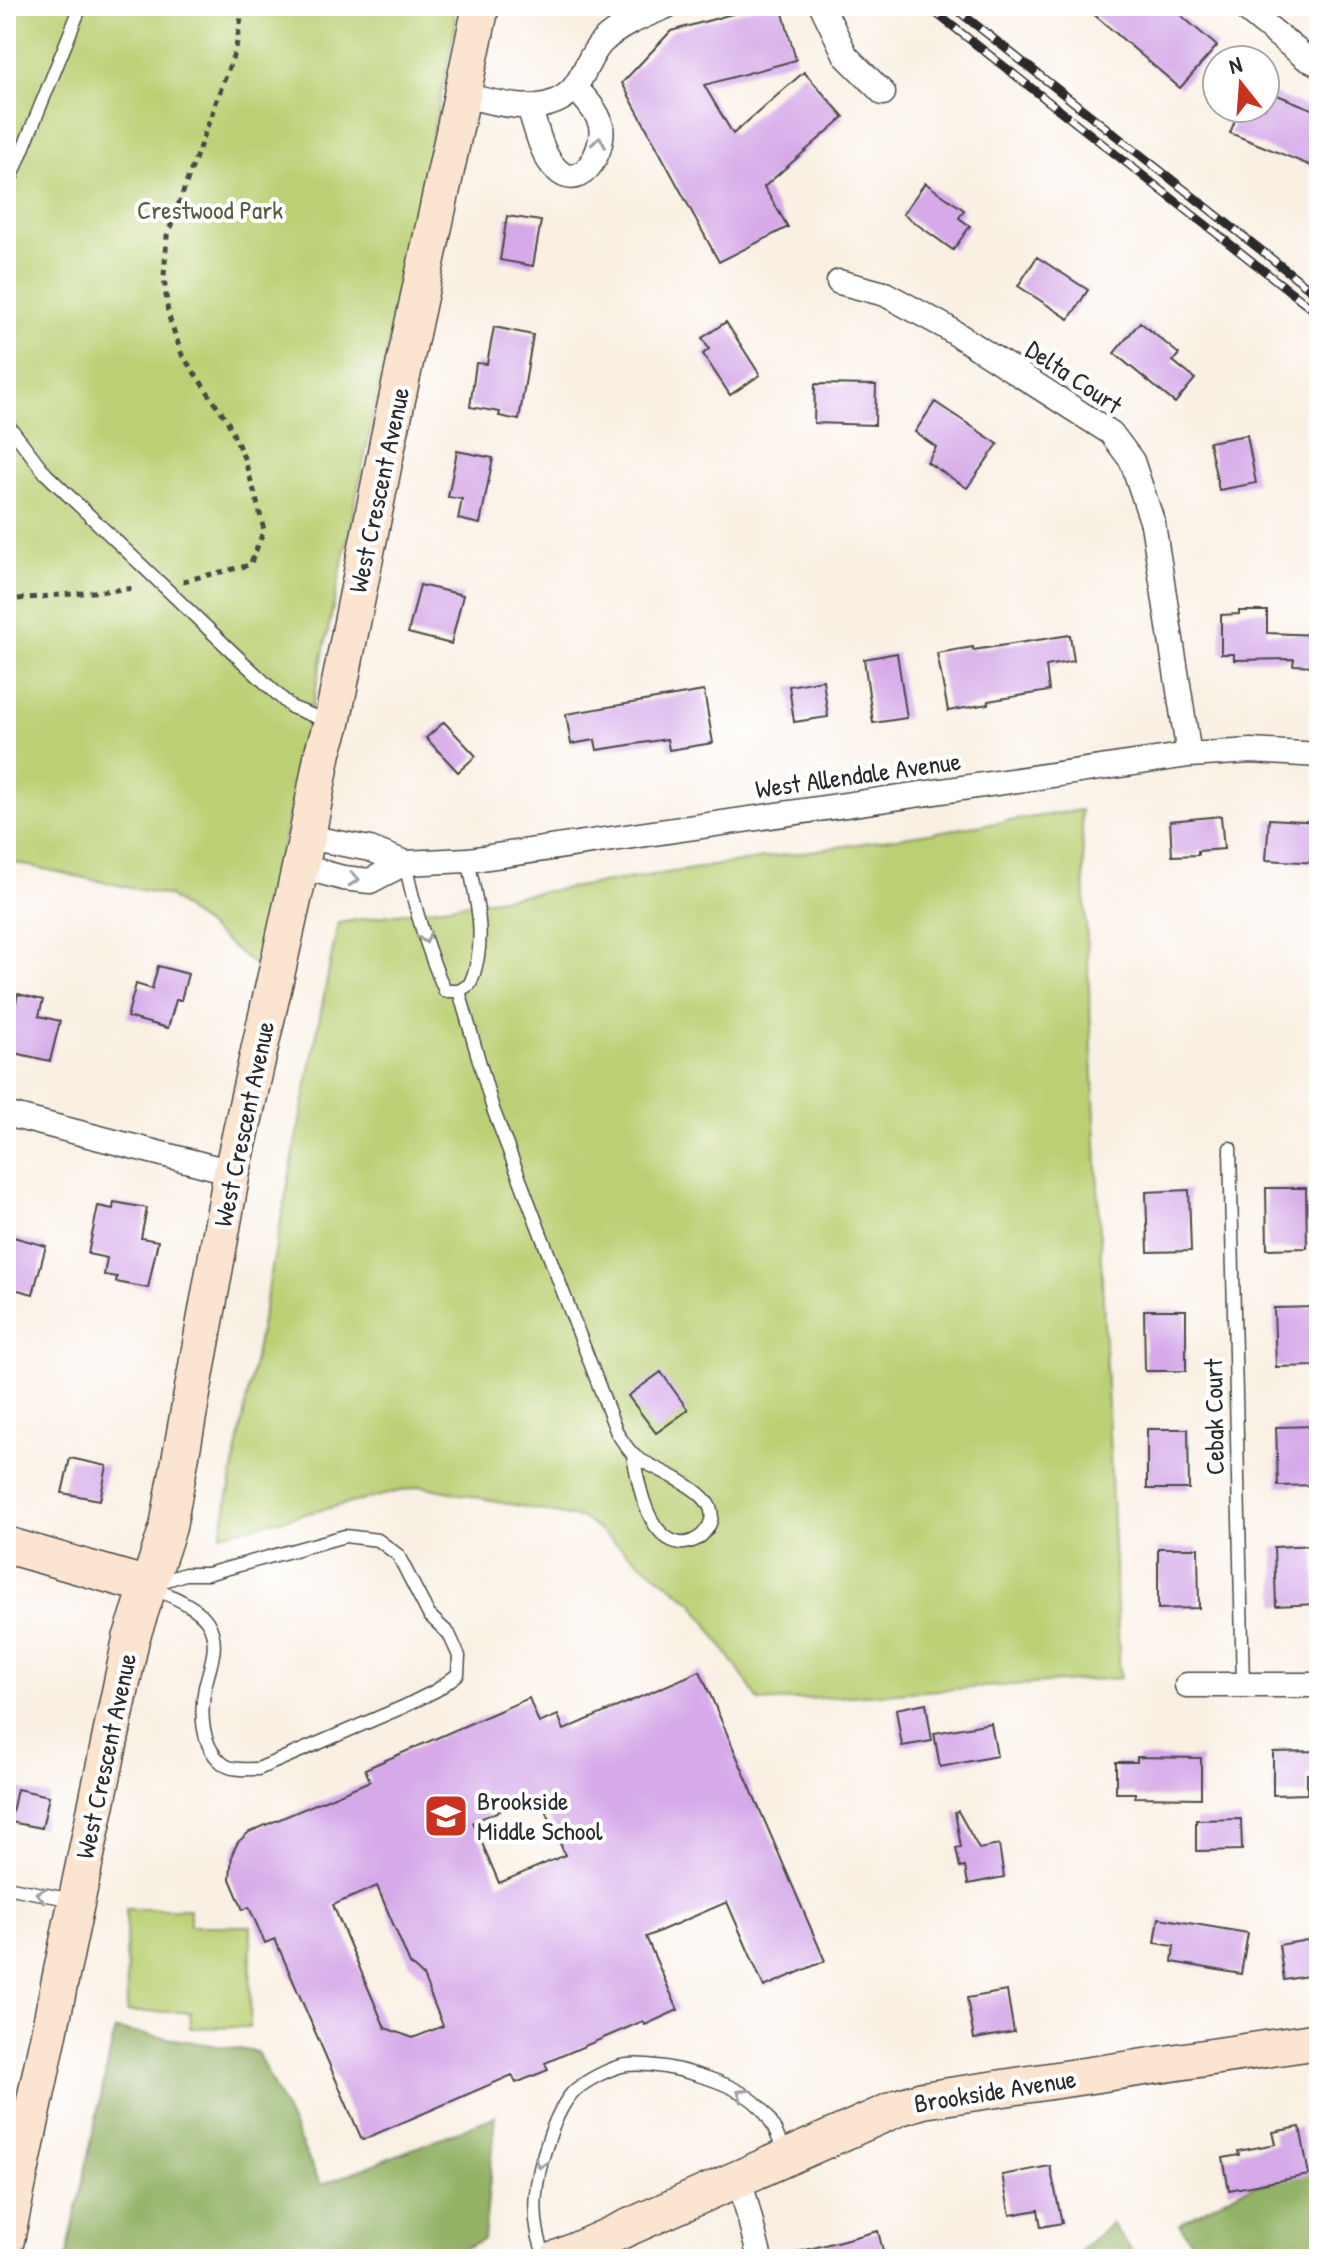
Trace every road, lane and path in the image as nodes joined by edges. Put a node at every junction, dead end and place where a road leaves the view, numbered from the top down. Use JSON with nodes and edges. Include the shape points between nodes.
{"nodes":[{"id":1,"x":81,"y":6,"type":"edge"},
{"id":2,"x":243,"y":6,"type":"edge"},
{"id":3,"x":481,"y":6,"type":"edge"},
{"id":4,"x":667,"y":6,"type":"edge"},
{"id":5,"x":822,"y":6,"type":"edge"},
{"id":6,"x":1242,"y":6,"type":"edge"},
{"id":7,"x":1319,"y":64,"type":"edge"},
{"id":8,"x":575,"y":87,"type":"junction"},
{"id":9,"x":883,"y":93,"type":"dead end"},
{"id":10,"x":462,"y":95,"type":"junction"},
{"id":11,"x":529,"y":107,"type":"junction"},
{"id":12,"x":6,"y":191,"type":"edge"},
{"id":13,"x":839,"y":282,"type":"dead end"},
{"id":14,"x":6,"y":422,"type":"edge"},
{"id":15,"x":163,"y":586,"type":"junction"},
{"id":16,"x":6,"y":600,"type":"edge"},
{"id":17,"x":332,"y":723,"type":"junction"},
{"id":18,"x":1189,"y":755,"type":"junction"},
{"id":19,"x":1319,"y":755,"type":"edge"},
{"id":20,"x":303,"y":852,"type":"junction"},
{"id":21,"x":468,"y":860,"type":"junction"},
{"id":22,"x":405,"y":863,"type":"junction"},
{"id":23,"x":459,"y":991,"type":"junction"},
{"id":24,"x":6,"y":1114,"type":"edge"},
{"id":25,"x":1230,"y":1148,"type":"dead end"},
{"id":26,"x":232,"y":1172,"type":"junction"},
{"id":27,"x":633,"y":1455,"type":"junction"},
{"id":28,"x":6,"y":1545,"type":"edge"},
{"id":29,"x":149,"y":1586,"type":"junction"},
{"id":30,"x":1243,"y":1684,"type":"junction"},
{"id":31,"x":1187,"y":1685,"type":"dead end"},
{"id":32,"x":1319,"y":1685,"type":"edge"},
{"id":33,"x":6,"y":1887,"type":"edge"},
{"id":34,"x":76,"y":1901,"type":"junction"},
{"id":35,"x":1319,"y":2041,"type":"edge"},
{"id":36,"x":20,"y":2110,"type":"edge"},
{"id":37,"x":787,"y":2156,"type":"junction"},
{"id":38,"x":739,"y":2176,"type":"junction"},
{"id":39,"x":6,"y":2240,"type":"edge"},
{"id":40,"x":546,"y":2259,"type":"edge"},
{"id":41,"x":557,"y":2259,"type":"edge"},
{"id":42,"x":760,"y":2259,"type":"edge"}],
"edges":[{"from":1,"to":12,"type":"lane"},
{"from":2,"to":15,"type":"path","via":[[236,48],[167,236],[164,276],[168,314],[182,355],[227,420],[264,530],[250,565]]},
{"from":3,"to":10,"type":"main road","name":"West Crescent Avenue"},
{"from":4,"to":8,"type":"street","via":[[613,33]]},
{"from":5,"to":9,"type":"street","via":[[846,56]]},
{"from":6,"to":7,"type":"street"},
{"from":8,"to":11,"type":"street","via":[[548,104]]},
{"from":11,"to":8,"type":"street","one_way":true,"via":[[554,168],[580,174],[590,168],[602,137],[600,122]]},
{"from":10,"to":11,"type":"street"},
{"from":10,"to":17,"type":"main road","name":"West Crescent Avenue"},
{"from":13,"to":18,"type":"street","name":"Delta Court","via":[[885,294],[944,326],[1111,433],[1132,461],[1153,524]]},
{"from":14,"to":15,"type":"lane","via":[[46,474]]},
{"from":15,"to":16,"type":"path"},
{"from":15,"to":17,"type":"lane","via":[[291,707]]},
{"from":17,"to":20,"type":"main road","name":"West Crescent Avenue"},
{"from":18,"to":19,"type":"street","name":"West Allendale Avenue"},
{"from":18,"to":21,"type":"street","name":"West Allendale Avenue"},
{"from":20,"to":22,"type":"street","name":"West Allendale Avenue","via":[[370,849]]},
{"from":20,"to":22,"type":"street","name":"West Allendale Avenue","one_way":true,"via":[[343,878],[370,881]]},
{"from":20,"to":26,"type":"main road","name":"West Crescent Avenue"},
{"from":21,"to":22,"type":"street","name":"West Allendale Avenue"},
{"from":21,"to":23,"type":"lane","via":[[479,909],[479,952],[470,984]]},
{"from":22,"to":23,"type":"lane","one_way":true,"via":[[439,979],[445,991]]},
{"from":23,"to":27,"type":"lane","via":[[493,1109],[617,1433]]},
{"from":24,"to":26,"type":"street"},
{"from":25,"to":30,"type":"lane","name":"Cebak Court"},
{"from":26,"to":29,"type":"main road","name":"West Crescent Avenue","via":[[168,1527]]},
{"from":27,"to":27,"type":"lane","via":[[703,1495],[712,1509],[711,1525],[698,1539],[681,1543],[655,1525],[639,1488]]},
{"from":28,"to":29,"type":"main road"},
{"from":29,"to":29,"type":"lane","via":[[206,1619],[214,1647],[202,1722],[209,1748],[223,1764],[240,1770],[258,1769],[403,1707],[458,1674],[459,1656],[449,1634],[429,1615],[398,1555],[378,1540],[345,1536]]},
{"from":29,"to":34,"type":"main road","name":"West Crescent Avenue","via":[[131,1639]]},
{"from":30,"to":31,"type":"street"},
{"from":30,"to":32,"type":"street"},
{"from":34,"to":33,"type":"lane","one_way":true},
{"from":34,"to":36,"type":"main road","name":"West Crescent Avenue"},
{"from":35,"to":37,"type":"main road","name":"Brookside Avenue","via":[[923,2100]]},
{"from":36,"to":39,"type":"main road","name":"West Crescent Avenue"},
{"from":37,"to":38,"type":"main road","name":"Brookside Avenue"},
{"from":37,"to":40,"type":"lane","one_way":true,"via":[[761,2108],[720,2081],[626,2065],[597,2076],[573,2092],[555,2121],[537,2175],[537,2238]]},
{"from":38,"to":41,"type":"main road","name":"Brookside Avenue"},
{"from":38,"to":42,"type":"street"}]}
